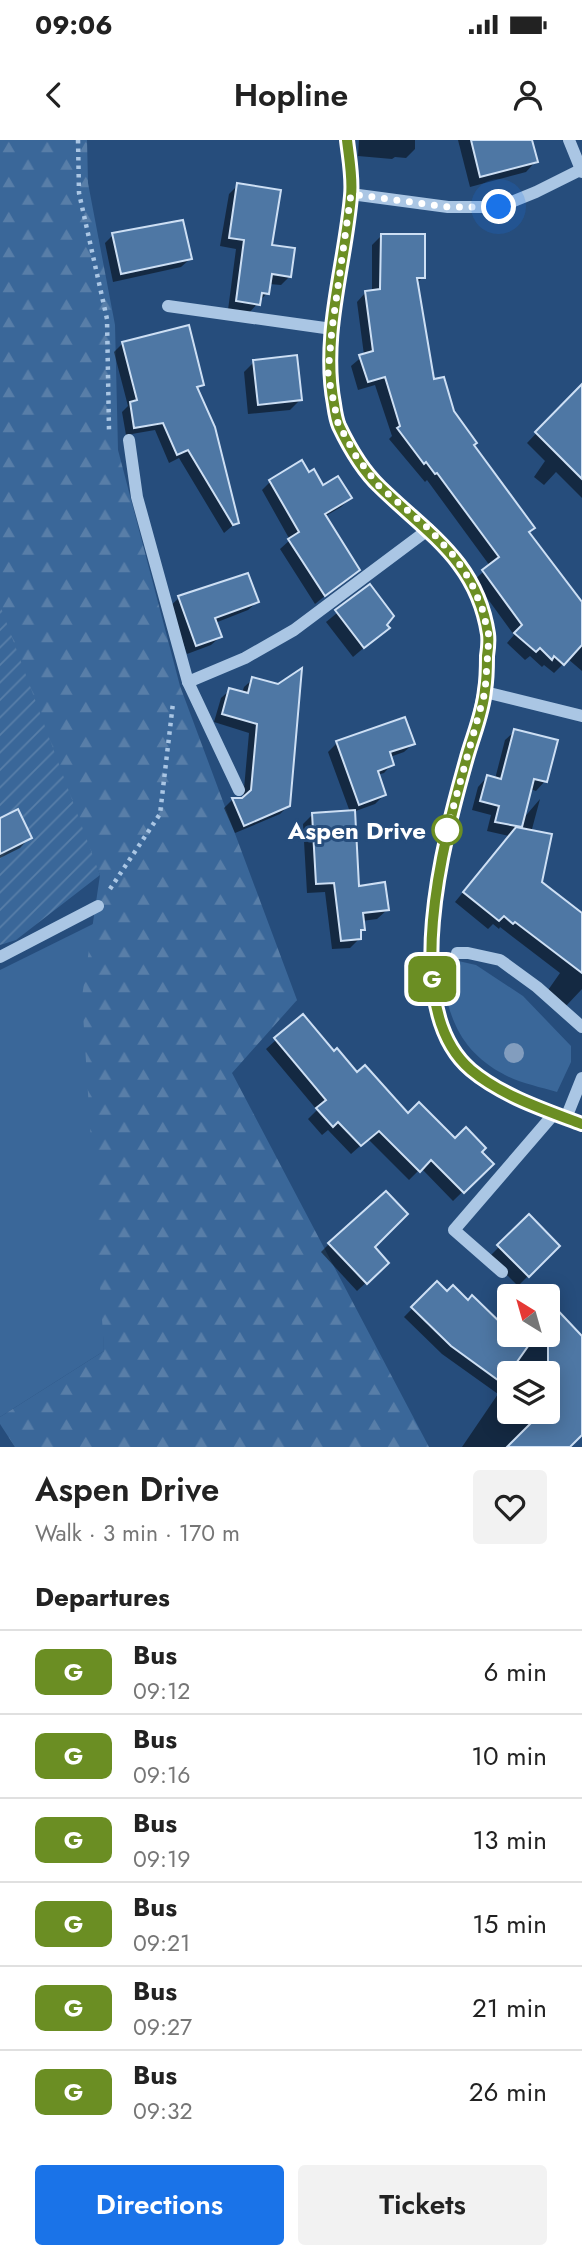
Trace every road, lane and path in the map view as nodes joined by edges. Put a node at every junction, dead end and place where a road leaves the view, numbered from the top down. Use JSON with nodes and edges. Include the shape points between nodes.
{"nodes":[{"id":1,"x":348,"y":140,"type":"edge"},
{"id":2,"x":569,"y":140,"type":"edge"},
{"id":3,"x":581,"y":171,"type":"edge"},
{"id":4,"x":351,"y":194,"type":"junction"},
{"id":5,"x":168,"y":306,"type":"dead end"},
{"id":6,"x":332,"y":329,"type":"junction"},
{"id":7,"x":129,"y":440,"type":"dead end"},
{"id":8,"x":429,"y":529,"type":"junction"},
{"id":9,"x":188,"y":682,"type":"junction"},
{"id":10,"x":485,"y":692,"type":"junction"},
{"id":11,"x":582,"y":716,"type":"edge"},
{"id":12,"x":239,"y":790,"type":"dead end"},
{"id":13,"x":98,"y":906,"type":"dead end"},
{"id":14,"x":457,"y":953,"type":"dead end"},
{"id":15,"x":0,"y":957,"type":"edge"},
{"id":16,"x":582,"y":1027,"type":"edge"},
{"id":17,"x":582,"y":1078,"type":"edge"},
{"id":18,"x":560,"y":1116,"type":"junction"},
{"id":19,"x":582,"y":1124,"type":"edge"},
{"id":20,"x":502,"y":1272,"type":"dead end"}],
"edges":[{"from":1,"to":4,"type":"street"},
{"from":2,"to":3,"type":"street"},
{"from":3,"to":4,"type":"street","via":[[499,207],[448,207]]},
{"from":4,"to":6,"type":"street"},
{"from":5,"to":6,"type":"street"},
{"from":6,"to":8,"type":"street","via":[[328,374],[338,423],[378,485]]},
{"from":7,"to":9,"type":"street","via":[[137,497]]},
{"from":8,"to":9,"type":"street","via":[[294,630],[245,658]]},
{"from":8,"to":10,"type":"street","via":[[455,557],[482,608],[489,636]]},
{"from":9,"to":12,"type":"street"},
{"from":10,"to":11,"type":"street"},
{"from":10,"to":18,"type":"street","via":[[444,839],[430,951],[433,999],[448,1040],[469,1069]]},
{"from":13,"to":15,"type":"street"},
{"from":14,"to":16,"type":"street","via":[[500,960]]},
{"from":17,"to":18,"type":"street"},
{"from":18,"to":19,"type":"street"},
{"from":18,"to":20,"type":"street","via":[[454,1230]]}]}
